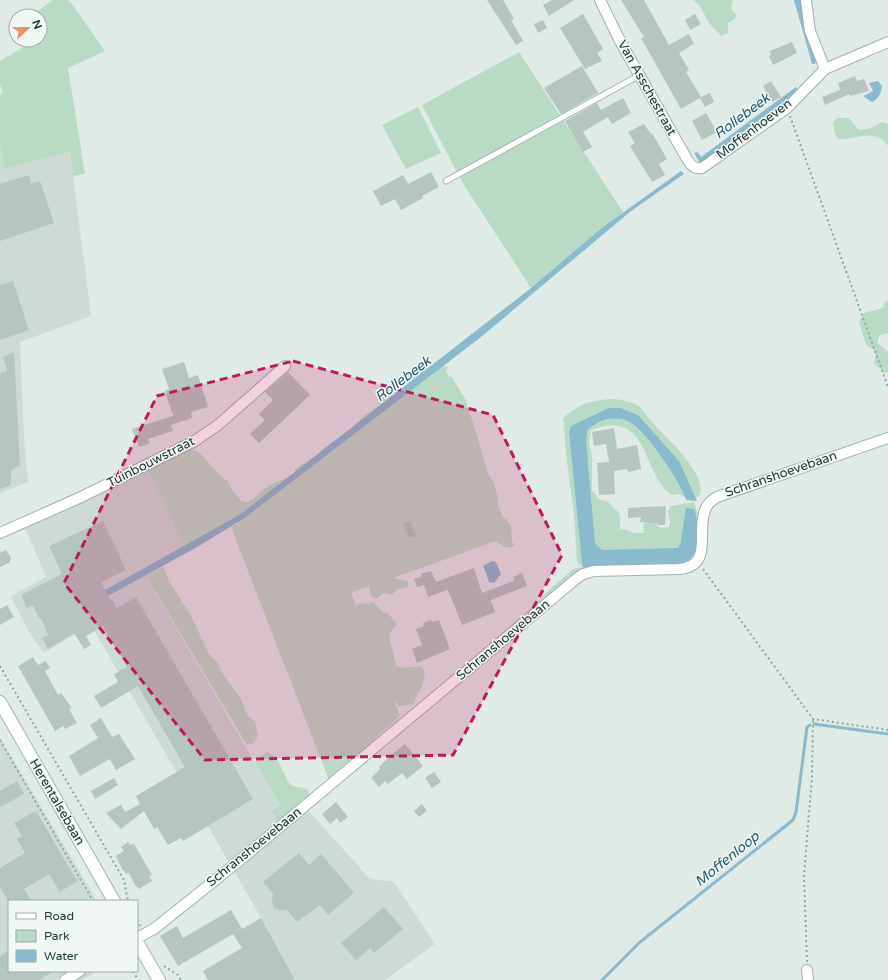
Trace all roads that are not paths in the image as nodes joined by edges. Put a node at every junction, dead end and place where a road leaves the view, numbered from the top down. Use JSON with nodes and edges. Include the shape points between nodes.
{"nodes":[{"id":1,"x":600,"y":0,"type":"edge"},
{"id":2,"x":806,"y":0,"type":"edge"},
{"id":3,"x":888,"y":42,"type":"edge"},
{"id":4,"x":825,"y":69,"type":"junction"},
{"id":5,"x":640,"y":75,"type":"junction"},
{"id":6,"x":702,"y":168,"type":"joint"},
{"id":7,"x":446,"y":181,"type":"dead end"},
{"id":8,"x":286,"y":366,"type":"dead end"},
{"id":9,"x":888,"y":438,"type":"edge"},
{"id":10,"x":0,"y":533,"type":"edge"},
{"id":11,"x":0,"y":702,"type":"edge"},
{"id":12,"x":113,"y":900,"type":"edge"},
{"id":13,"x":138,"y":937,"type":"edge"},
{"id":14,"x":138,"y":944,"type":"edge"},
{"id":15,"x":78,"y":972,"type":"edge"},
{"id":16,"x":65,"y":980,"type":"edge"},
{"id":17,"x":159,"y":980,"type":"edge"}],
"edges":[{"from":1,"to":5,"type":"street","name":"Van Asschestraat"},
{"from":2,"to":4,"type":"street","via":[[810,30]]},
{"from":3,"to":4,"type":"street","name":"Moffenhoeven"},
{"from":4,"to":6,"type":"street","name":"Moffenhoeven","via":[[787,108]]},
{"from":5,"to":6,"type":"street","name":"Van Asschestraat","via":[[691,165],[698,169]]},
{"from":5,"to":7,"type":"lane"},
{"from":8,"to":10,"type":"street","name":"Tuinbouwstraat","via":[[218,425],[193,442],[79,498]]},
{"from":9,"to":13,"type":"street","name":"Schranshoevebaan","via":[[717,496],[705,508],[698,561],[686,569],[594,571],[583,574],[239,860],[154,929]]},
{"from":11,"to":12,"type":"main road","name":"Herentalsebaan"},
{"from":14,"to":17,"type":"main road"},
{"from":15,"to":16,"type":"street"}]}
